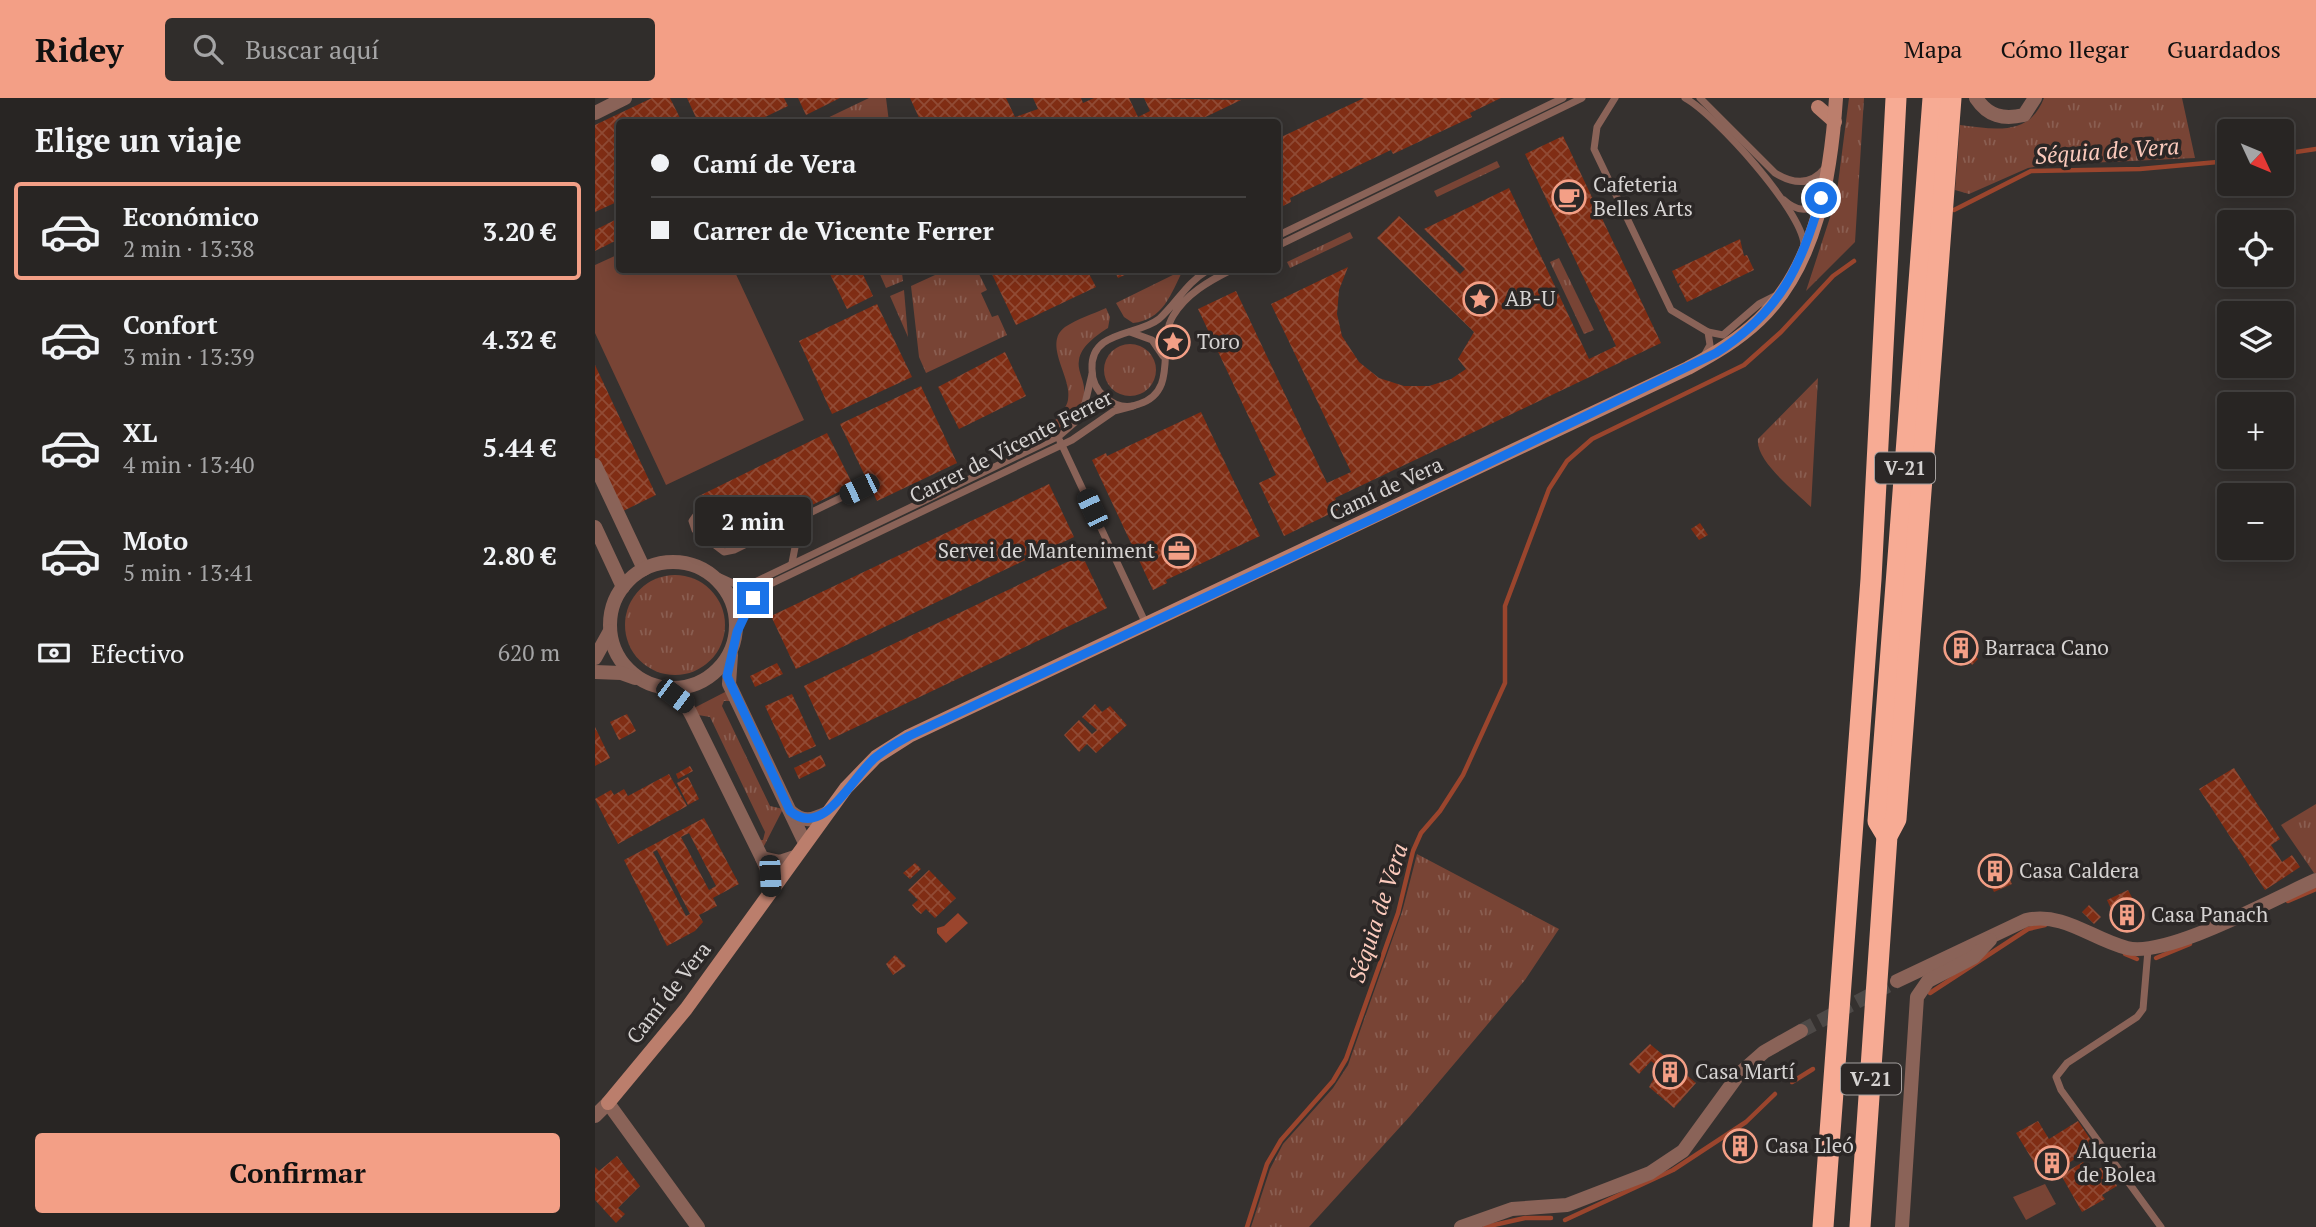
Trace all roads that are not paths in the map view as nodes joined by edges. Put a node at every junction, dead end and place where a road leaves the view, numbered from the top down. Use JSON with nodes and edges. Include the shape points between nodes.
{"nodes":[{"id":1,"x":625,"y":98,"type":"edge"},
{"id":2,"x":1563,"y":98,"type":"edge"},
{"id":3,"x":1582,"y":98,"type":"edge"},
{"id":4,"x":1685,"y":98,"type":"edge"},
{"id":5,"x":1700,"y":98,"type":"edge"},
{"id":6,"x":1836,"y":98,"type":"edge"},
{"id":7,"x":1896,"y":98,"type":"edge"},
{"id":8,"x":1903,"y":98,"type":"edge"},
{"id":9,"x":1933,"y":98,"type":"edge"},
{"id":10,"x":1951,"y":98,"type":"edge"},
{"id":11,"x":1976,"y":98,"type":"edge"},
{"id":12,"x":2035,"y":98,"type":"edge"},
{"id":13,"x":1612,"y":101,"type":"edge"},
{"id":14,"x":1818,"y":107,"type":"dead end"},
{"id":15,"x":595,"y":113,"type":"edge"},
{"id":16,"x":1835,"y":122,"type":"junction"},
{"id":17,"x":1831,"y":158,"type":"junction"},
{"id":18,"x":1776,"y":193,"type":"junction"},
{"id":19,"x":1821,"y":198,"type":"junction"},
{"id":20,"x":1892,"y":228,"type":"junction"},
{"id":21,"x":1281,"y":234,"type":"edge"},
{"id":22,"x":1281,"y":244,"type":"edge"},
{"id":23,"x":1803,"y":256,"type":"junction"},
{"id":24,"x":1204,"y":273,"type":"edge"},
{"id":25,"x":1226,"y":273,"type":"edge"},
{"id":26,"x":1784,"y":289,"type":"junction"},
{"id":27,"x":1123,"y":332,"type":"junction"},
{"id":28,"x":1708,"y":332,"type":"junction"},
{"id":29,"x":1165,"y":360,"type":"junction"},
{"id":30,"x":1688,"y":368,"type":"junction"},
{"id":31,"x":1092,"y":374,"type":"junction"},
{"id":32,"x":1133,"y":406,"type":"junction"},
{"id":33,"x":1060,"y":440,"type":"junction"},
{"id":34,"x":595,"y":465,"type":"edge"},
{"id":35,"x":859,"y":489,"type":"dead end"},
{"id":36,"x":699,"y":511,"type":"dead end"},
{"id":37,"x":787,"y":524,"type":"junction"},
{"id":38,"x":595,"y":527,"type":"edge"},
{"id":39,"x":796,"y":542,"type":"junction"},
{"id":40,"x":817,"y":552,"type":"junction"},
{"id":41,"x":792,"y":564,"type":"junction"},
{"id":42,"x":644,"y":569,"type":"junction"},
{"id":43,"x":711,"y":573,"type":"junction"},
{"id":44,"x":623,"y":587,"type":"junction"},
{"id":45,"x":1146,"y":624,"type":"junction"},
{"id":46,"x":610,"y":631,"type":"junction"},
{"id":47,"x":737,"y":632,"type":"junction"},
{"id":48,"x":731,"y":651,"type":"junction"},
{"id":49,"x":595,"y":658,"type":"edge"},
{"id":50,"x":595,"y":672,"type":"edge"},
{"id":51,"x":641,"y":680,"type":"junction"},
{"id":52,"x":657,"y":687,"type":"junction"},
{"id":53,"x":790,"y":811,"type":"junction"},
{"id":54,"x":827,"y":813,"type":"junction"},
{"id":55,"x":1887,"y":836,"type":"junction"},
{"id":56,"x":805,"y":843,"type":"junction"},
{"id":57,"x":795,"y":857,"type":"junction"},
{"id":58,"x":762,"y":858,"type":"junction"},
{"id":59,"x":2316,"y":880,"type":"edge"},
{"id":60,"x":771,"y":891,"type":"junction"},
{"id":61,"x":1998,"y":932,"type":"junction"},
{"id":62,"x":2148,"y":950,"type":"junction"},
{"id":63,"x":1897,"y":981,"type":"tunnel mouth"},
{"id":64,"x":1801,"y":1031,"type":"tunnel mouth"},
{"id":65,"x":608,"y":1103,"type":"junction"},
{"id":66,"x":595,"y":1116,"type":"edge"},
{"id":67,"x":698,"y":1227,"type":"edge"},
{"id":68,"x":1461,"y":1227,"type":"edge"},
{"id":69,"x":1823,"y":1227,"type":"edge"},
{"id":70,"x":1860,"y":1227,"type":"edge"},
{"id":71,"x":1902,"y":1227,"type":"edge"},
{"id":72,"x":2161,"y":1227,"type":"edge"}],
"edges":[{"from":1,"to":15,"type":"street"},
{"from":2,"to":21,"type":"lane"},
{"from":3,"to":22,"type":"lane"},
{"from":4,"to":18,"type":"lane","via":[[1753,162]]},
{"from":5,"to":17,"type":"lane","via":[[1788,181],[1809,181]]},
{"from":6,"to":16,"type":"street","name":"Camí de Vera"},
{"from":7,"to":20,"type":"highway"},
{"from":8,"to":20,"type":"highway","number":"V-21"},
{"from":9,"to":55,"type":"highway","number":"V-21","via":[[1878,821]]},
{"from":10,"to":55,"type":"highway","via":[[1896,819]]},
{"from":11,"to":12,"type":"street","via":[[1983,109],[2008,118],[2024,115]]},
{"from":13,"to":28,"type":"lane","via":[[1597,127],[1594,149],[1671,310]]},
{"from":14,"to":16,"type":"street"},
{"from":16,"to":17,"type":"street","name":"Camí de Vera"},
{"from":17,"to":19,"type":"street","name":"Camí de Vera"},
{"from":18,"to":19,"type":"lane","via":[[1797,209],[1814,207]]},
{"from":18,"to":23,"type":"lane","via":[[1804,239]]},
{"from":19,"to":23,"type":"street","name":"Camí de Vera"},
{"from":20,"to":69,"type":"highway","number":"V-21","via":[[1865,670]]},
{"from":23,"to":26,"type":"street","name":"Camí de Vera"},
{"from":24,"to":27,"type":"lane","via":[[1182,289],[1156,321]]},
{"from":25,"to":29,"type":"lane","via":[[1192,293],[1177,310],[1167,329]]},
{"from":26,"to":28,"type":"lane","via":[[1728,332]]},
{"from":26,"to":30,"type":"street","name":"Camí de Vera","via":[[1745,332]]},
{"from":27,"to":29,"type":"lane","via":[[1151,340]]},
{"from":27,"to":31,"type":"lane","via":[[1096,352]]},
{"from":28,"to":30,"type":"lane","via":[[1708,350]]},
{"from":29,"to":32,"type":"lane","via":[[1163,385],[1155,395]]},
{"from":30,"to":45,"type":"street","name":"Camí de Vera"},
{"from":31,"to":32,"type":"lane","via":[[1095,386],[1110,402]]},
{"from":31,"to":33,"type":"lane","name":"Carrer de Vicente Ferrer","via":[[1082,416]]},
{"from":32,"to":33,"type":"lane","name":"Carrer de Vicente Ferrer"},
{"from":33,"to":40,"type":"lane","name":"Carrer de Vicente Ferrer"},
{"from":33,"to":45,"type":"lane"},
{"from":33,"to":47,"type":"lane","name":"Carrer de Vicente Ferrer","via":[[764,587],[745,609]]},
{"from":34,"to":42,"type":"street"},
{"from":35,"to":37,"type":"lane"},
{"from":36,"to":37,"type":"lane","via":[[692,520],[695,530],[725,552]]},
{"from":37,"to":39,"type":"lane"},
{"from":38,"to":44,"type":"street"},
{"from":39,"to":40,"type":"lane"},
{"from":39,"to":41,"type":"lane"},
{"from":40,"to":41,"type":"lane","name":"Carrer de Vicente Ferrer"},
{"from":41,"to":43,"type":"lane","name":"Carrer de Vicente Ferrer","via":[[745,584]]},
{"from":42,"to":43,"type":"street","via":[[678,562]]},
{"from":42,"to":44,"type":"street"},
{"from":43,"to":47,"type":"street","via":[[731,599]]},
{"from":44,"to":46,"type":"street","via":[[615,600]]},
{"from":45,"to":54,"type":"street","name":"Camí de Vera","via":[[909,736],[876,757]]},
{"from":46,"to":49,"type":"street"},
{"from":46,"to":51,"type":"street","via":[[625,667]]},
{"from":47,"to":48,"type":"street"},
{"from":48,"to":52,"type":"street","via":[[709,678],[684,687]]},
{"from":48,"to":53,"type":"street","via":[[729,684]]},
{"from":50,"to":51,"type":"street"},
{"from":51,"to":52,"type":"street"},
{"from":52,"to":58,"type":"street","via":[[686,705]]},
{"from":53,"to":54,"type":"street","via":[[800,820]]},
{"from":53,"to":56,"type":"street"},
{"from":54,"to":56,"type":"street","name":"Camí de Vera"},
{"from":55,"to":70,"type":"highway","number":"V-21"},
{"from":56,"to":57,"type":"street","name":"Camí de Vera"},
{"from":57,"to":58,"type":"street","via":[[780,862]]},
{"from":57,"to":60,"type":"street","name":"Camí de Vera"},
{"from":58,"to":60,"type":"street"},
{"from":59,"to":62,"type":"street","via":[[2190,937]]},
{"from":60,"to":65,"type":"street","name":"Camí de Vera","via":[[686,1009]]},
{"from":61,"to":62,"type":"street","via":[[2042,917],[2058,919],[2127,948]]},
{"from":61,"to":63,"type":"street"},
{"from":61,"to":71,"type":"street","via":[[1974,957],[1928,981],[1917,997]]},
{"from":62,"to":72,"type":"lane","via":[[2143,1009],[2067,1063],[2056,1077]]},
{"from":64,"to":68,"type":"street","via":[[1764,1052],[1739,1074],[1683,1151],[1650,1173],[1567,1205],[1512,1209]]},
{"from":65,"to":66,"type":"street","name":"Camí de Vera"},
{"from":65,"to":67,"type":"street"}]}
